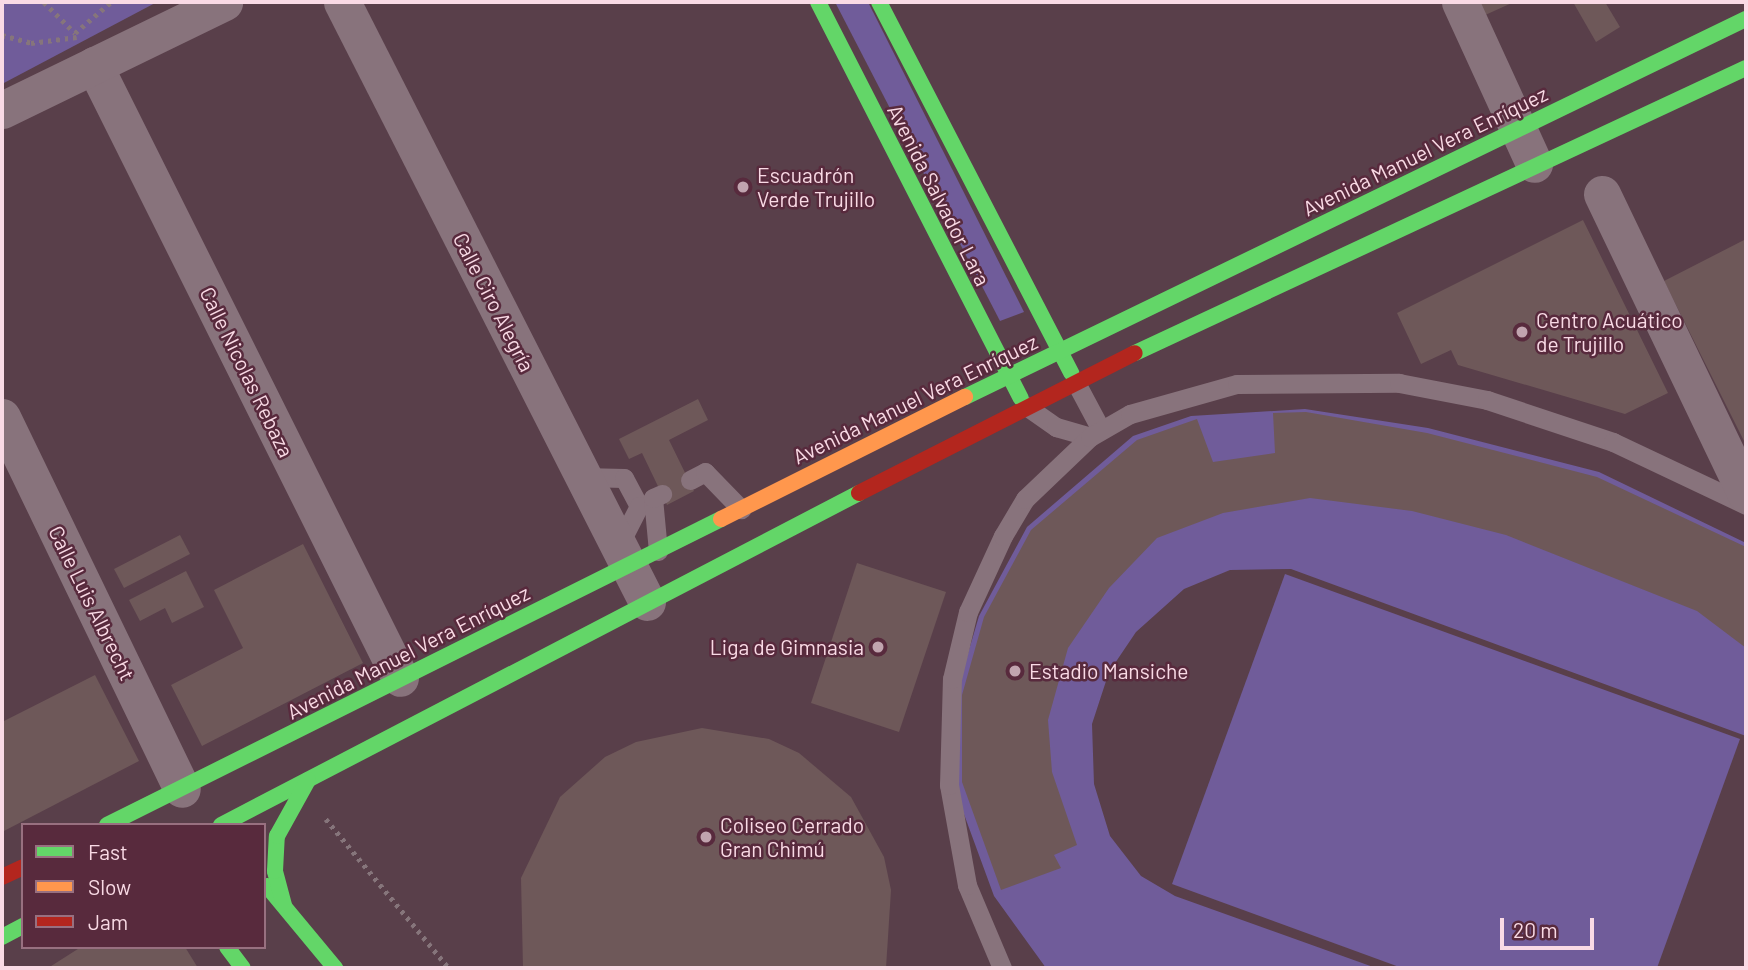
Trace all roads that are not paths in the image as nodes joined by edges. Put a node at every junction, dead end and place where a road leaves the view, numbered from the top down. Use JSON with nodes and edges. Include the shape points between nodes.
{"nodes":[{"id":1,"x":225,"y":2,"type":"edge"},
{"id":2,"x":342,"y":2,"type":"edge"},
{"id":3,"x":818,"y":2,"type":"edge"},
{"id":4,"x":880,"y":2,"type":"edge"},
{"id":5,"x":1460,"y":2,"type":"edge"},
{"id":6,"x":1746,"y":19,"type":"edge"},
{"id":7,"x":94,"y":65,"type":"junction"},
{"id":8,"x":1746,"y":68,"type":"edge"},
{"id":9,"x":2,"y":110,"type":"edge"},
{"id":10,"x":1518,"y":129,"type":"junction"},
{"id":11,"x":1534,"y":164,"type":"junction"},
{"id":12,"x":1602,"y":194,"type":"dead end"},
{"id":13,"x":1060,"y":350,"type":"junction"},
{"id":14,"x":1008,"y":376,"type":"junction"},
{"id":15,"x":1075,"y":381,"type":"junction"},
{"id":16,"x":1026,"y":406,"type":"junction"},
{"id":17,"x":2,"y":417,"type":"edge"},
{"id":18,"x":1095,"y":434,"type":"junction"},
{"id":19,"x":859,"y":450,"type":"junction"},
{"id":20,"x":582,"y":477,"type":"junction"},
{"id":21,"x":690,"y":480,"type":"dead end"},
{"id":22,"x":879,"y":482,"type":"junction"},
{"id":23,"x":1746,"y":494,"type":"edge"},
{"id":24,"x":652,"y":499,"type":"junction"},
{"id":25,"x":1746,"y":505,"type":"edge"},
{"id":26,"x":751,"y":526,"type":"junction"},
{"id":27,"x":634,"y":555,"type":"junction"},
{"id":28,"x":647,"y":602,"type":"junction"},
{"id":29,"x":400,"y":678,"type":"junction"},
{"id":30,"x":308,"y":780,"type":"junction"},
{"id":31,"x":199,"y":809,"type":"edge"},
{"id":32,"x":136,"y":818,"type":"edge"},
{"id":33,"x":115,"y":823,"type":"edge"},
{"id":34,"x":225,"y":823,"type":"edge"},
{"id":35,"x":21,"y":868,"type":"edge"},
{"id":36,"x":2,"y":877,"type":"edge"},
{"id":37,"x":266,"y":885,"type":"edge"},
{"id":38,"x":284,"y":905,"type":"junction"},
{"id":39,"x":21,"y":927,"type":"edge"},
{"id":40,"x":2,"y":937,"type":"edge"},
{"id":41,"x":229,"y":949,"type":"edge"},
{"id":42,"x":243,"y":968,"type":"edge"},
{"id":43,"x":335,"y":968,"type":"edge"},
{"id":44,"x":1002,"y":968,"type":"edge"}],
"edges":[{"from":1,"to":7,"type":"street"},
{"from":2,"to":20,"type":"street","name":"Calle Ciro Alegría"},
{"from":3,"to":14,"type":"main road","name":"Avenida Salvador Lara"},
{"from":4,"to":13,"type":"main road","name":"Avenida Salvador Lara"},
{"from":5,"to":10,"type":"street"},
{"from":6,"to":10,"type":"main road","name":"Avenida Manuel Vera Enríquez"},
{"from":7,"to":9,"type":"street"},
{"from":7,"to":29,"type":"street","name":"Calle Nicolas Rebaza"},
{"from":8,"to":11,"type":"main road","name":"Avenida Manuel Vera Enríquez"},
{"from":10,"to":11,"type":"street"},
{"from":10,"to":13,"type":"main road","name":"Avenida Manuel Vera Enríquez"},
{"from":11,"to":15,"type":"main road","name":"Avenida Manuel Vera Enríquez"},
{"from":12,"to":23,"type":"street"},
{"from":13,"to":14,"type":"main road","name":"Avenida Manuel Vera Enríquez"},
{"from":13,"to":15,"type":"main road","name":"Avenida Salvador Lara"},
{"from":14,"to":16,"type":"main road","name":"Avenida Salvador Lara"},
{"from":14,"to":19,"type":"main road","name":"Avenida Manuel Vera Enríquez"},
{"from":15,"to":16,"type":"main road","name":"Avenida Manuel Vera Enríquez"},
{"from":15,"to":18,"type":"lane"},
{"from":16,"to":18,"type":"lane","via":[[1056,427]]},
{"from":16,"to":22,"type":"main road","name":"Avenida Manuel Vera Enríquez"},
{"from":17,"to":31,"type":"street","name":"Calle Luis Albrecht"},
{"from":18,"to":25,"type":"lane","via":[[1130,414],[1237,384],[1399,383],[1487,400],[1613,442]]},
{"from":18,"to":44,"type":"lane","via":[[1025,499],[974,614],[952,679],[949,785],[967,885]]},
{"from":19,"to":22,"type":"main road"},
{"from":19,"to":26,"type":"main road","name":"Avenida Manuel Vera Enríquez"},
{"from":20,"to":24,"type":"lane","via":[[624,478]]},
{"from":20,"to":27,"type":"street","name":"Calle Ciro Alegría"},
{"from":21,"to":26,"type":"lane","via":[[705,472]]},
{"from":22,"to":26,"type":"main road","name":"Avenida Manuel Vera Enríquez"},
{"from":24,"to":27,"type":"lane"},
{"from":24,"to":27,"type":"lane"},
{"from":26,"to":27,"type":"main road","name":"Avenida Manuel Vera Enríquez"},
{"from":26,"to":28,"type":"main road","name":"Avenida Manuel Vera Enríquez"},
{"from":27,"to":28,"type":"street","name":"Calle Ciro Alegría"},
{"from":27,"to":29,"type":"main road","name":"Avenida Manuel Vera Enríquez"},
{"from":28,"to":30,"type":"main road","name":"Avenida Manuel Vera Enríquez"},
{"from":29,"to":31,"type":"main road","name":"Avenida Manuel Vera Enríquez"},
{"from":30,"to":34,"type":"main road","name":"Avenida Manuel Vera Enríquez"},
{"from":30,"to":38,"type":"main road","via":[[290,803],[277,836],[275,871]]},
{"from":31,"to":32,"type":"main road","name":"Avenida Manuel Vera Enríquez"},
{"from":32,"to":33,"type":"main road","name":"Avenida Manuel Vera Enríquez"},
{"from":35,"to":36,"type":"main road"},
{"from":37,"to":38,"type":"main road"},
{"from":38,"to":43,"type":"main road"},
{"from":39,"to":40,"type":"main road"},
{"from":41,"to":42,"type":"main road"}]}
